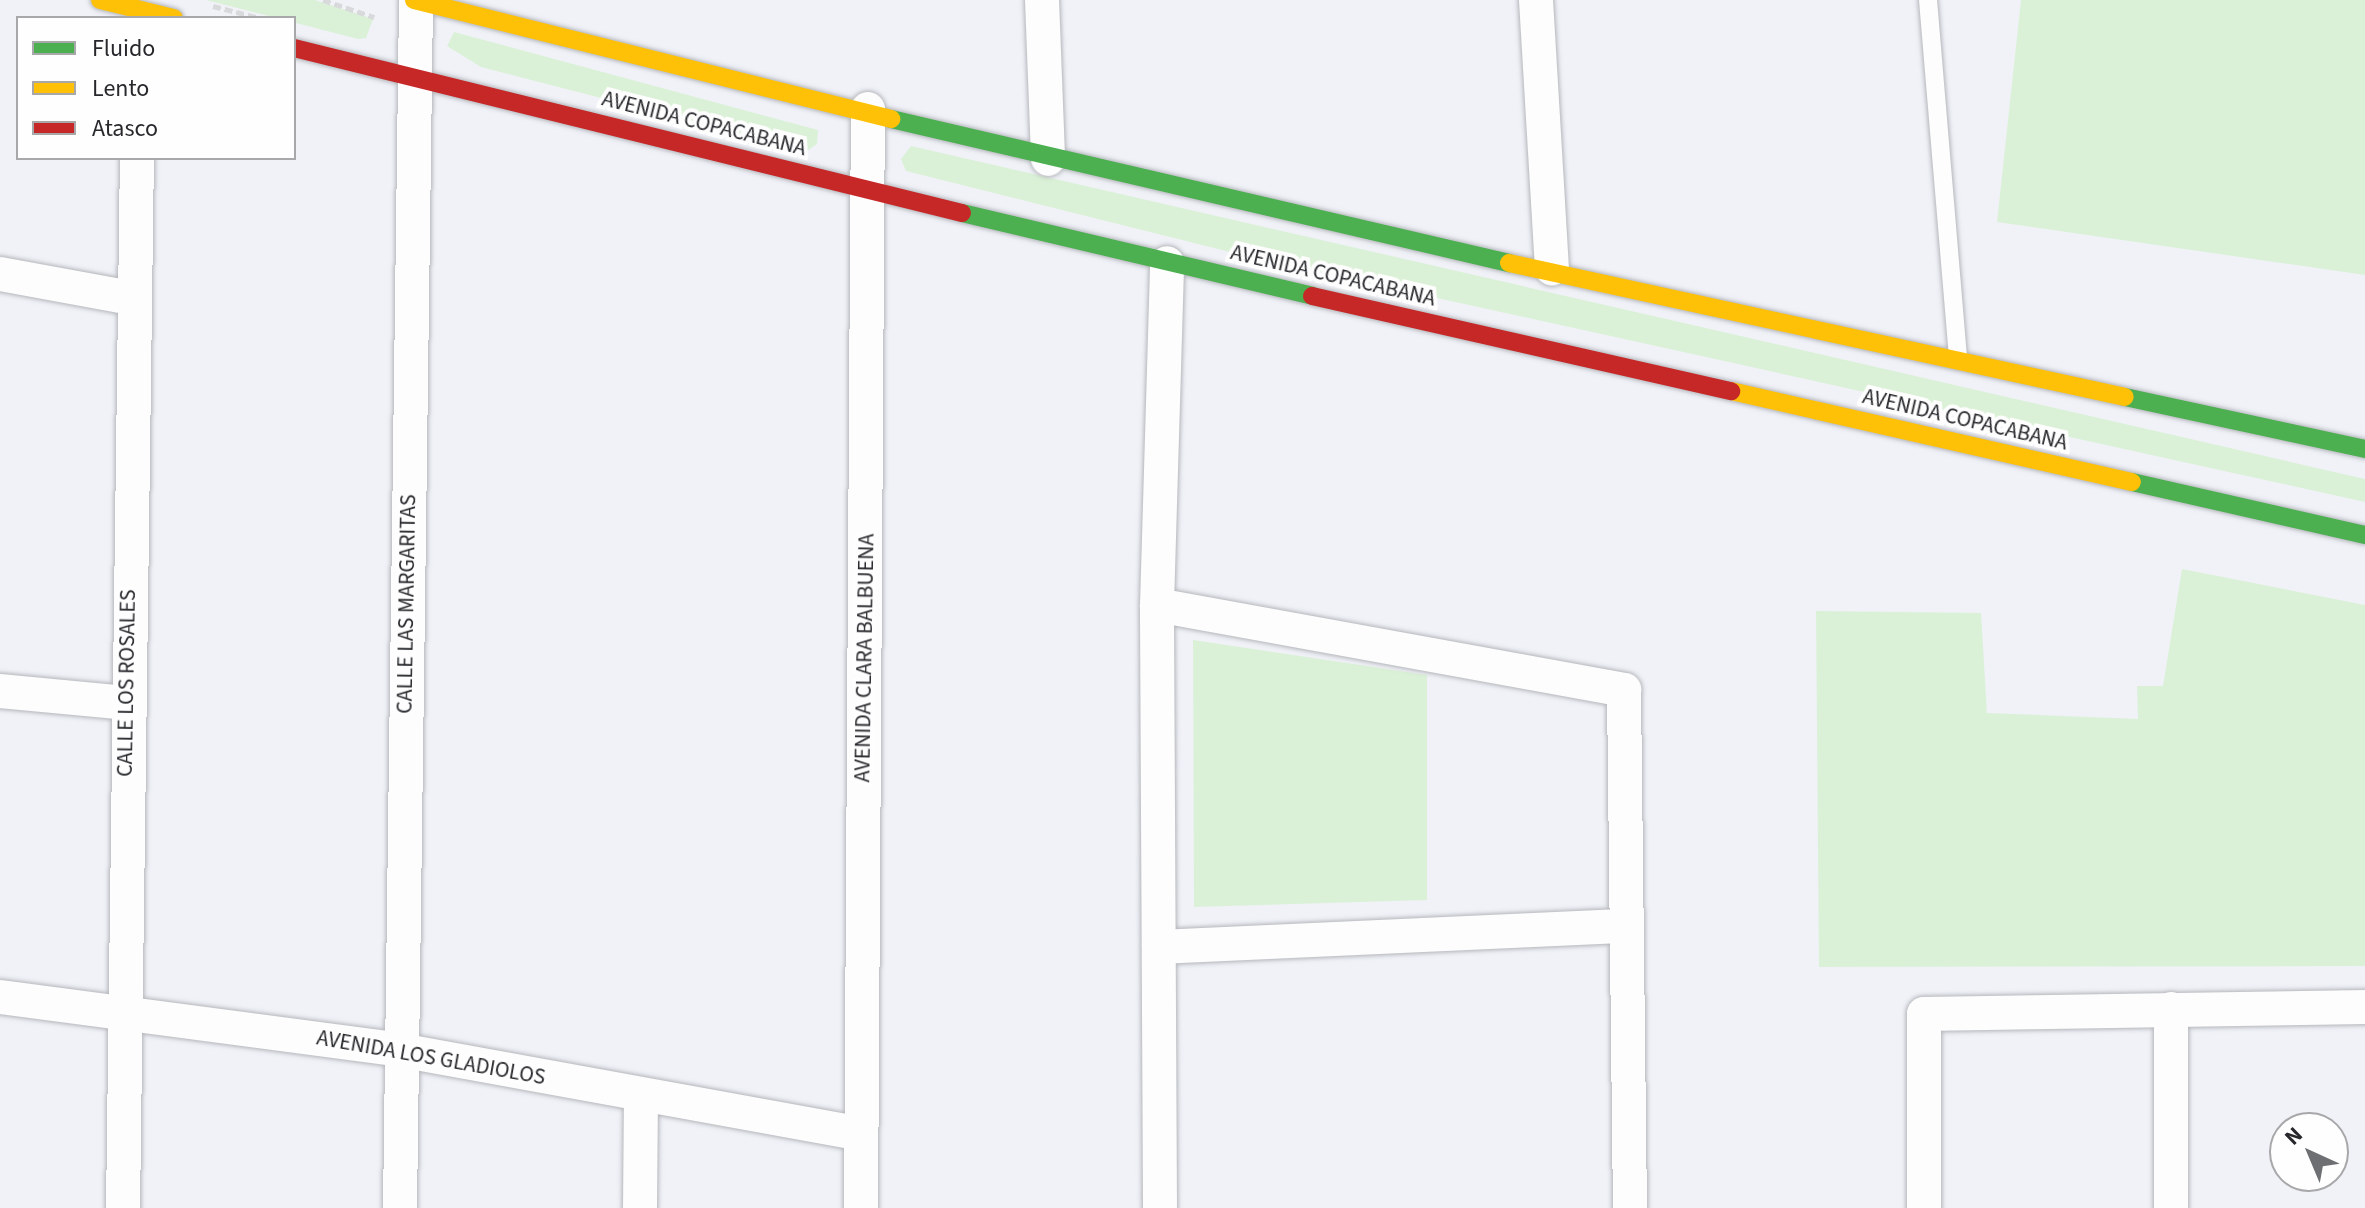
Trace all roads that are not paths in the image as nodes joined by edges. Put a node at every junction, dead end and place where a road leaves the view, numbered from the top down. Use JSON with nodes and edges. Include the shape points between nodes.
{"nodes":[{"id":1,"x":100,"y":0,"type":"edge"},
{"id":2,"x":415,"y":0,"type":"edge"},
{"id":3,"x":1042,"y":0,"type":"edge"},
{"id":4,"x":1536,"y":0,"type":"edge"},
{"id":5,"x":1928,"y":0,"type":"edge"},
{"id":6,"x":153,"y":15,"type":"edge"},
{"id":7,"x":296,"y":48,"type":"edge"},
{"id":8,"x":415,"y":78,"type":"junction"},
{"id":9,"x":868,"y":109,"type":"junction"},
{"id":10,"x":1048,"y":159,"type":"junction"},
{"id":11,"x":137,"y":160,"type":"edge"},
{"id":12,"x":869,"y":189,"type":"junction"},
{"id":13,"x":1167,"y":263,"type":"junction"},
{"id":14,"x":1552,"y":269,"type":"junction"},
{"id":15,"x":0,"y":274,"type":"edge"},
{"id":16,"x":131,"y":298,"type":"junction"},
{"id":17,"x":1958,"y":359,"type":"junction"},
{"id":18,"x":2365,"y":449,"type":"edge"},
{"id":19,"x":2365,"y":535,"type":"edge"},
{"id":20,"x":1157,"y":605,"type":"junction"},
{"id":21,"x":0,"y":691,"type":"edge"},
{"id":22,"x":127,"y":703,"type":"junction"},
{"id":23,"x":1627,"y":926,"type":"junction"},
{"id":24,"x":1159,"y":947,"type":"junction"},
{"id":25,"x":0,"y":997,"type":"edge"},
{"id":26,"x":2365,"y":1007,"type":"edge"},
{"id":27,"x":124,"y":1009,"type":"junction"},
{"id":28,"x":2171,"y":1009,"type":"junction"},
{"id":29,"x":400,"y":1050,"type":"junction"},
{"id":30,"x":641,"y":1095,"type":"junction"},
{"id":31,"x":860,"y":1134,"type":"junction"},
{"id":32,"x":123,"y":1208,"type":"edge"},
{"id":33,"x":400,"y":1208,"type":"edge"},
{"id":34,"x":640,"y":1208,"type":"edge"},
{"id":35,"x":861,"y":1208,"type":"edge"},
{"id":36,"x":1160,"y":1208,"type":"edge"},
{"id":37,"x":1630,"y":1208,"type":"edge"},
{"id":38,"x":1924,"y":1208,"type":"edge"},
{"id":39,"x":2171,"y":1208,"type":"edge"}],
"edges":[{"from":1,"to":6,"type":"main road"},
{"from":2,"to":8,"type":"street","name":"CALLE LAS MARGARITAS"},
{"from":2,"to":9,"type":"main road"},
{"from":3,"to":10,"type":"street"},
{"from":4,"to":14,"type":"street"},
{"from":5,"to":17,"type":"lane"},
{"from":7,"to":8,"type":"main road","name":"AVENIDA COPACABANA"},
{"from":8,"to":12,"type":"main road","name":"AVENIDA COPACABANA"},
{"from":8,"to":29,"type":"street","name":"CALLE LAS MARGARITAS"},
{"from":9,"to":10,"type":"main road"},
{"from":9,"to":12,"type":"street","name":"AVENIDA CLARA BALBUENA"},
{"from":10,"to":14,"type":"main road"},
{"from":11,"to":16,"type":"street","name":"CALLE LOS ROSALES"},
{"from":12,"to":13,"type":"main road","name":"AVENIDA COPACABANA"},
{"from":12,"to":31,"type":"street","name":"AVENIDA CLARA BALBUENA"},
{"from":13,"to":19,"type":"main road","name":"AVENIDA COPACABANA"},
{"from":13,"to":20,"type":"street"},
{"from":14,"to":17,"type":"main road"},
{"from":15,"to":16,"type":"street"},
{"from":16,"to":22,"type":"street","name":"CALLE LOS ROSALES"},
{"from":17,"to":18,"type":"main road"},
{"from":20,"to":23,"type":"street","via":[[1624,690]]},
{"from":20,"to":24,"type":"street"},
{"from":21,"to":22,"type":"street"},
{"from":22,"to":27,"type":"street","name":"CALLE LOS ROSALES"},
{"from":23,"to":24,"type":"street"},
{"from":23,"to":37,"type":"street"},
{"from":24,"to":36,"type":"street"},
{"from":25,"to":27,"type":"street","name":"AVENIDA LOS GLADIOLOS"},
{"from":26,"to":28,"type":"street"},
{"from":27,"to":29,"type":"street","name":"AVENIDA LOS GLADIOLOS"},
{"from":27,"to":32,"type":"street","name":"CALLE LOS ROSALES"},
{"from":28,"to":38,"type":"street","via":[[1924,1014]]},
{"from":28,"to":39,"type":"street"},
{"from":29,"to":30,"type":"street","name":"AVENIDA LOS GLADIOLOS"},
{"from":29,"to":33,"type":"street","name":"CALLE LAS MARGARITAS"},
{"from":30,"to":31,"type":"street","name":"AVENIDA LOS GLADIOLOS"},
{"from":30,"to":34,"type":"street"},
{"from":31,"to":35,"type":"street","name":"AVENIDA CLARA BALBUENA"}]}
